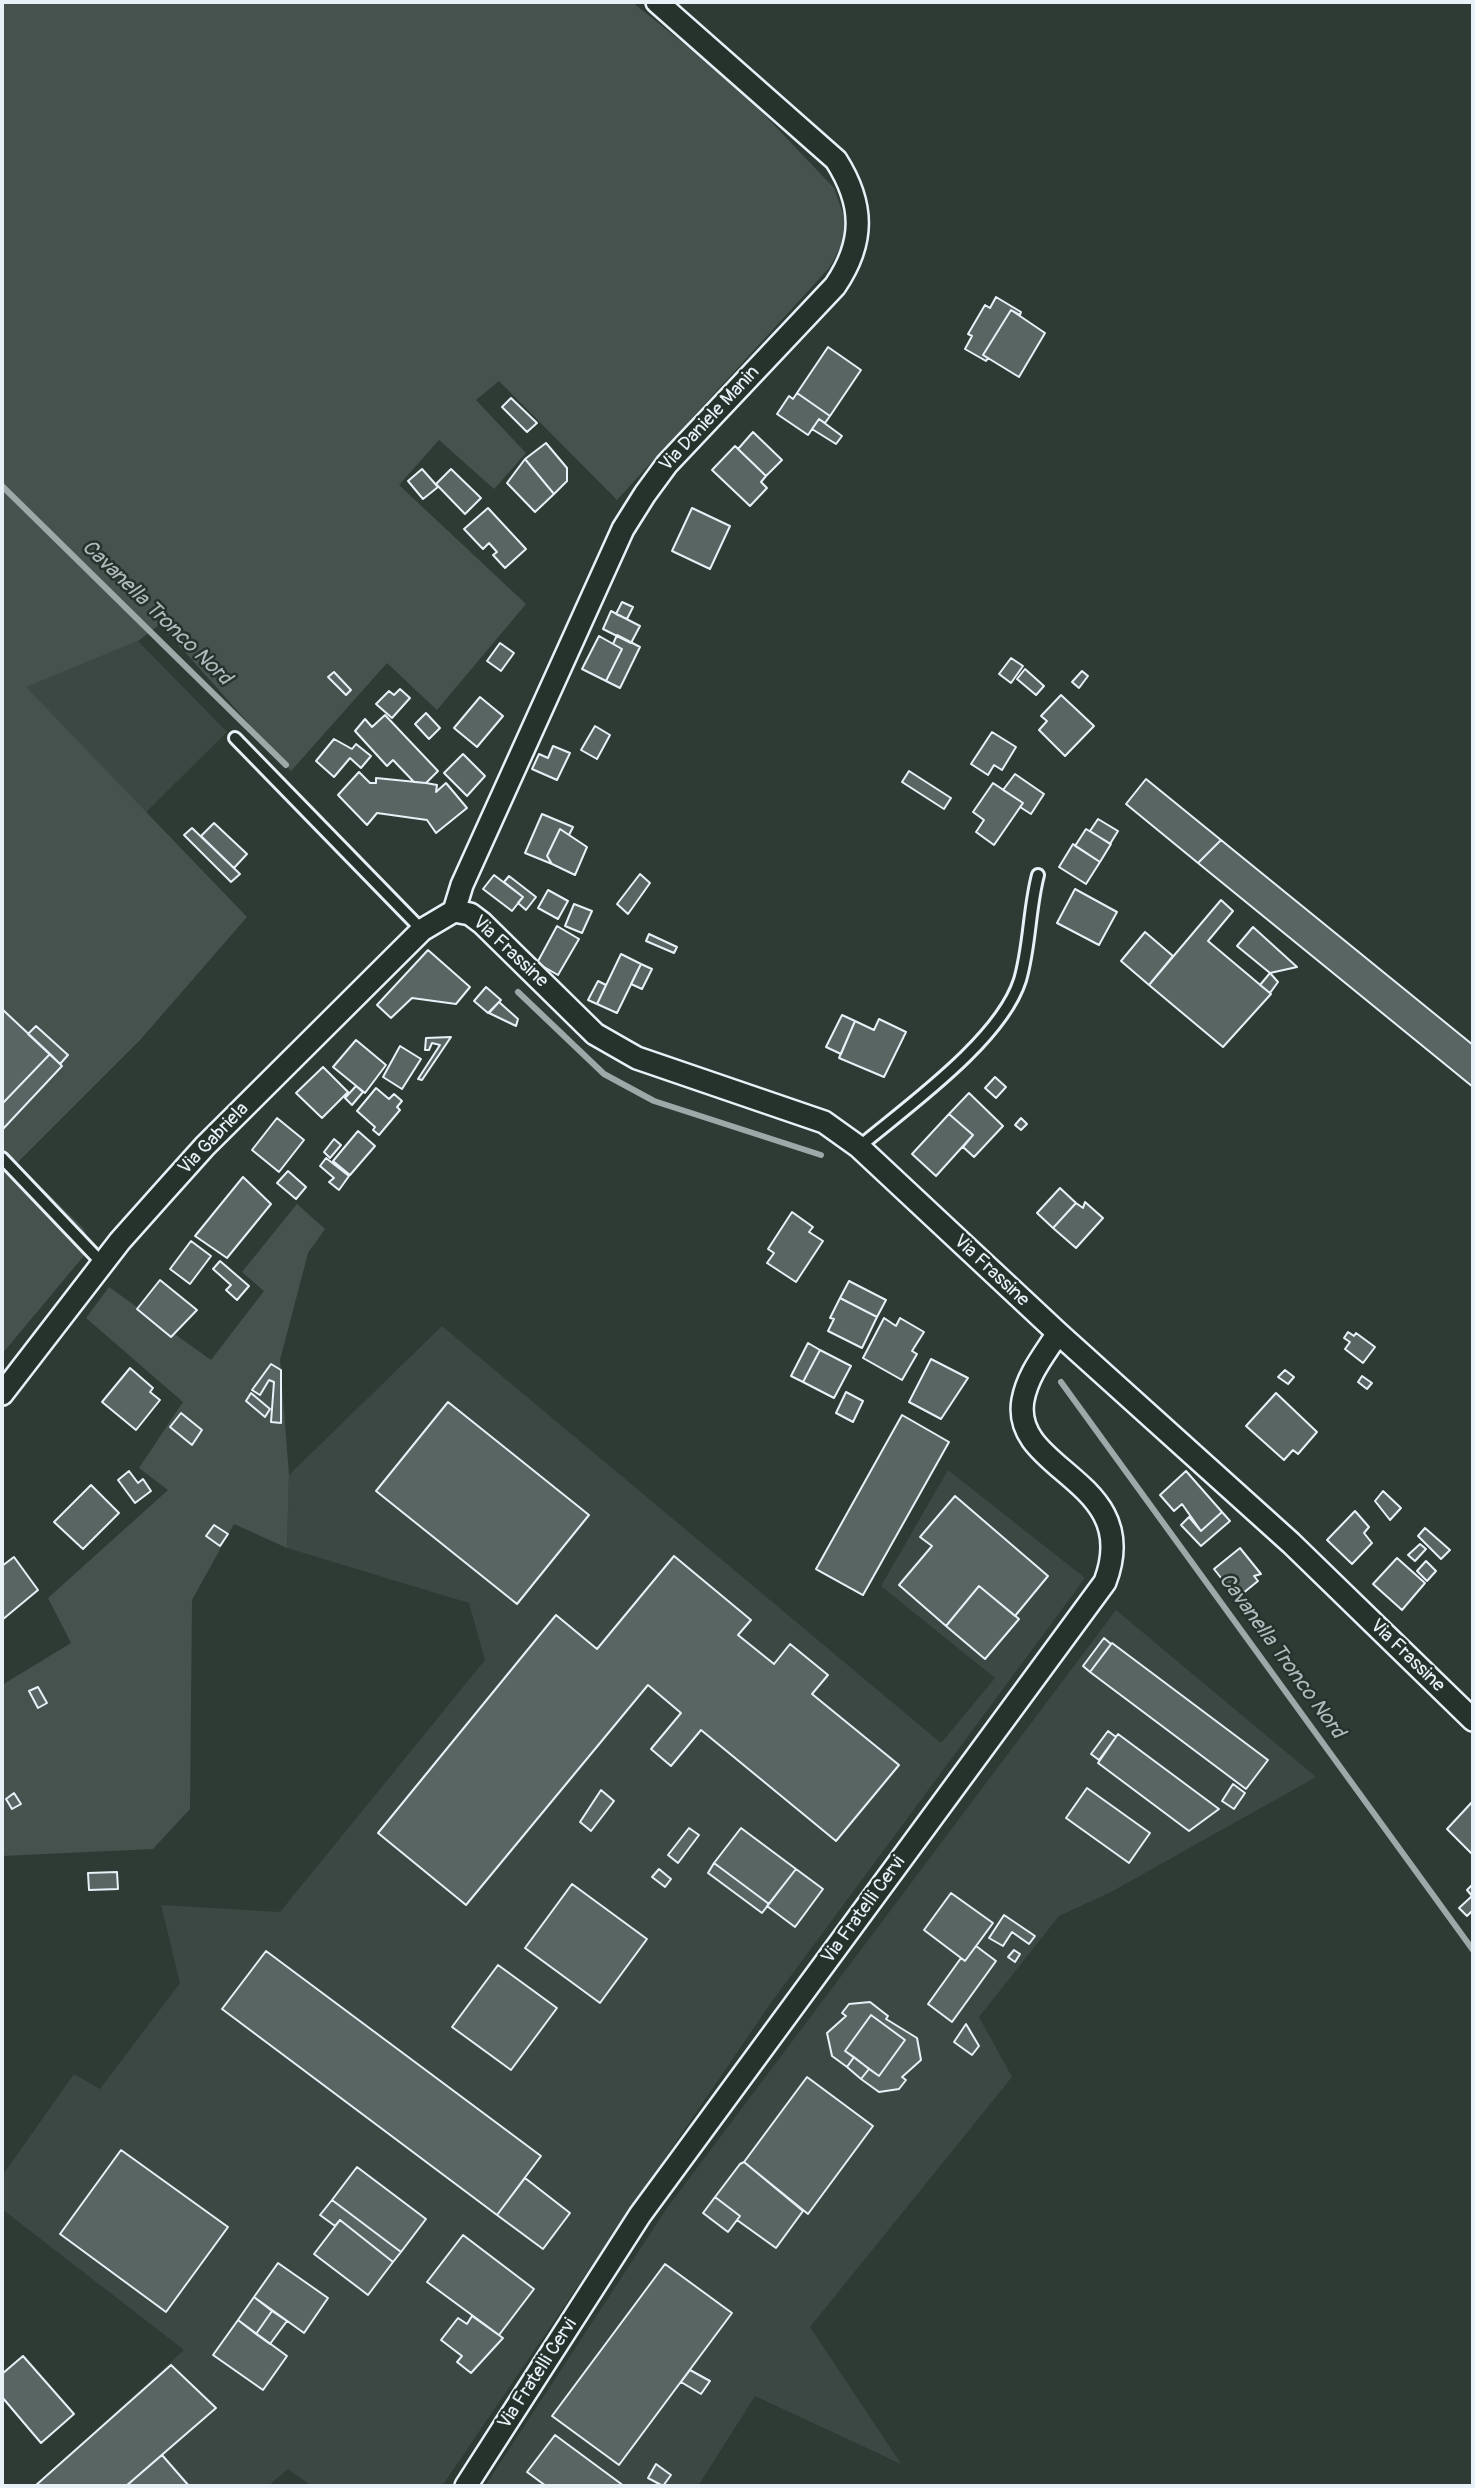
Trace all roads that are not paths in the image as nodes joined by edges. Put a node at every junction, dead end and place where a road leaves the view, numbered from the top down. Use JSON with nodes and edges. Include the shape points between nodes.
{"nodes":[{"id":1,"x":657,"y":2,"type":"edge"},
{"id":2,"x":235,"y":738,"type":"dead end"},
{"id":3,"x":1038,"y":874,"type":"dead end"},
{"id":4,"x":454,"y":911,"type":"junction"},
{"id":5,"x":422,"y":930,"type":"junction"},
{"id":6,"x":859,"y":1147,"type":"junction"},
{"id":7,"x":2,"y":1158,"type":"edge"},
{"id":8,"x":103,"y":1264,"type":"junction"},
{"id":9,"x":1058,"y":1333,"type":"junction"},
{"id":10,"x":2,"y":1394,"type":"edge"},
{"id":11,"x":1473,"y":1720,"type":"edge"},
{"id":12,"x":466,"y":2486,"type":"edge"}],
"edges":[{"from":1,"to":4,"type":"street","name":"Via Daniele Manin","via":[[836,160],[857,205],[853,257],[835,286],[667,464],[623,529],[462,884]]},
{"from":2,"to":5,"type":"lane"},
{"from":3,"to":6,"type":"lane","via":[[1020,979],[1003,1017]]},
{"from":4,"to":5,"type":"street","name":"Via Gabriela"},
{"from":4,"to":6,"type":"street","name":"Via Frassine","via":[[470,914],[482,923],[595,1034],[637,1058],[824,1122]]},
{"from":5,"to":8,"type":"street","name":"Via Gabriela","via":[[205,1146]]},
{"from":6,"to":9,"type":"street","name":"Via Frassine"},
{"from":7,"to":8,"type":"lane"},
{"from":8,"to":10,"type":"street","name":"Via Gabriela"},
{"from":9,"to":11,"type":"street","name":"Via Frassine","via":[[1291,1543]]},
{"from":9,"to":12,"type":"street","name":"Via Fratelli Cervi","via":[[1030,1375],[1024,1420],[1044,1451],[1090,1494],[1112,1528],[1113,1562],[1105,1583],[640,2215]]}]}
